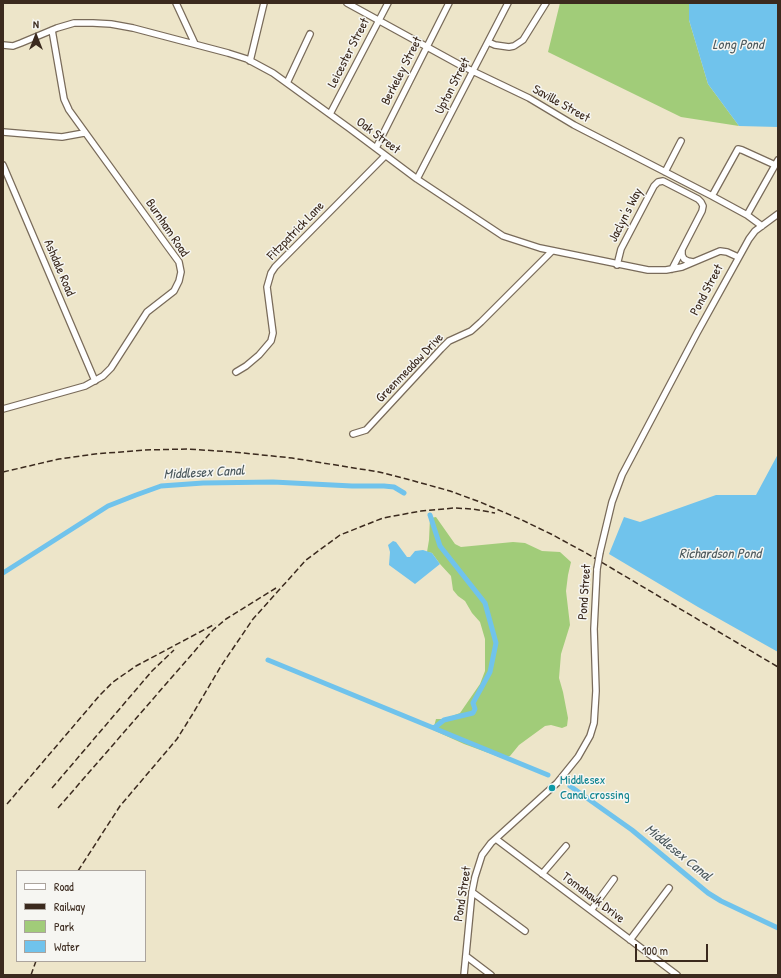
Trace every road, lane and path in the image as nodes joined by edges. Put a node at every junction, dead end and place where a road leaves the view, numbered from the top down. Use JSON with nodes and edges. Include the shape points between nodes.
{"nodes":[{"id":1,"x":176,"y":3,"type":"edge"},
{"id":2,"x":264,"y":3,"type":"edge"},
{"id":3,"x":347,"y":3,"type":"edge"},
{"id":4,"x":388,"y":3,"type":"edge"},
{"id":5,"x":449,"y":3,"type":"edge"},
{"id":6,"x":508,"y":3,"type":"edge"},
{"id":7,"x":546,"y":3,"type":"edge"},
{"id":8,"x":379,"y":20,"type":"junction"},
{"id":9,"x":52,"y":30,"type":"junction"},
{"id":10,"x":310,"y":34,"type":"dead end"},
{"id":11,"x":488,"y":42,"type":"junction"},
{"id":12,"x":195,"y":44,"type":"junction"},
{"id":13,"x":3,"y":45,"type":"edge"},
{"id":14,"x":427,"y":46,"type":"junction"},
{"id":15,"x":250,"y":61,"type":"junction"},
{"id":16,"x":473,"y":71,"type":"junction"},
{"id":17,"x":287,"y":83,"type":"junction"},
{"id":18,"x":330,"y":114,"type":"junction"},
{"id":19,"x":3,"y":132,"type":"edge"},
{"id":20,"x":84,"y":133,"type":"junction"},
{"id":21,"x":680,"y":141,"type":"dead end"},
{"id":22,"x":376,"y":148,"type":"junction"},
{"id":23,"x":385,"y":156,"type":"junction"},
{"id":24,"x":777,"y":163,"type":"edge"},
{"id":25,"x":3,"y":165,"type":"edge"},
{"id":26,"x":665,"y":172,"type":"junction"},
{"id":27,"x":417,"y":179,"type":"junction"},
{"id":28,"x":712,"y":196,"type":"junction"},
{"id":29,"x":778,"y":214,"type":"edge"},
{"id":30,"x":747,"y":215,"type":"junction"},
{"id":31,"x":762,"y":226,"type":"junction"},
{"id":32,"x":683,"y":248,"type":"junction"},
{"id":33,"x":552,"y":251,"type":"junction"},
{"id":34,"x":738,"y":257,"type":"junction"},
{"id":35,"x":695,"y":262,"type":"junction"},
{"id":36,"x":617,"y":264,"type":"junction"},
{"id":37,"x":672,"y":269,"type":"junction"},
{"id":38,"x":236,"y":372,"type":"dead end"},
{"id":39,"x":96,"y":381,"type":"junction"},
{"id":40,"x":3,"y":408,"type":"edge"},
{"id":41,"x":353,"y":434,"type":"dead end"},
{"id":42,"x":496,"y":838,"type":"junction"},
{"id":43,"x":566,"y":846,"type":"dead end"},
{"id":44,"x":542,"y":874,"type":"junction"},
{"id":45,"x":614,"y":879,"type":"dead end"},
{"id":46,"x":669,"y":888,"type":"dead end"},
{"id":47,"x":472,"y":892,"type":"junction"},
{"id":48,"x":592,"y":910,"type":"junction"},
{"id":49,"x":525,"y":931,"type":"dead end"},
{"id":50,"x":630,"y":940,"type":"junction"},
{"id":51,"x":466,"y":956,"type":"junction"},
{"id":52,"x":464,"y":975,"type":"edge"},
{"id":53,"x":491,"y":975,"type":"edge"},
{"id":54,"x":677,"y":975,"type":"edge"}],
"edges":[{"from":1,"to":12,"type":"street"},
{"from":2,"to":15,"type":"street"},
{"from":3,"to":8,"type":"street","name":"Saville Street"},
{"from":4,"to":8,"type":"street","name":"Leicester Street"},
{"from":5,"to":14,"type":"street","name":"Berkeley Street"},
{"from":6,"to":11,"type":"street","name":"Upton Street"},
{"from":7,"to":11,"type":"street","via":[[523,40],[509,47]]},
{"from":8,"to":14,"type":"street","name":"Saville Street"},
{"from":8,"to":18,"type":"street","name":"Leicester Street"},
{"from":9,"to":12,"type":"street","name":"Oak Street","via":[[74,23],[112,24]]},
{"from":9,"to":13,"type":"street","name":"Oak Street","via":[[21,44]]},
{"from":9,"to":20,"type":"street","name":"Burnham Road","via":[[64,99]]},
{"from":10,"to":17,"type":"street"},
{"from":11,"to":16,"type":"street","name":"Upton Street"},
{"from":12,"to":15,"type":"street","name":"Oak Street"},
{"from":14,"to":16,"type":"street","name":"Saville Street"},
{"from":14,"to":22,"type":"street","name":"Berkeley Street"},
{"from":15,"to":17,"type":"street","name":"Oak Street"},
{"from":16,"to":26,"type":"street","name":"Saville Street","via":[[529,98],[574,125]]},
{"from":16,"to":27,"type":"street","name":"Upton Street"},
{"from":17,"to":18,"type":"street","name":"Oak Street"},
{"from":18,"to":22,"type":"street","name":"Oak Street"},
{"from":19,"to":20,"type":"street","via":[[62,137]]},
{"from":20,"to":39,"type":"street","name":"Burnham Road","via":[[179,262],[181,272],[174,291],[148,312],[111,368]]},
{"from":21,"to":26,"type":"street"},
{"from":22,"to":23,"type":"street","name":"Oak Street"},
{"from":23,"to":27,"type":"street","name":"Oak Street"},
{"from":23,"to":38,"type":"street","name":"Fitzpatrick Lane","via":[[275,267],[267,287],[274,333],[271,341],[259,355]]},
{"from":24,"to":28,"type":"street","via":[[738,149]]},
{"from":24,"to":30,"type":"street"},
{"from":25,"to":39,"type":"street","name":"Ashdale Road"},
{"from":26,"to":28,"type":"street","name":"Saville Street"},
{"from":27,"to":33,"type":"street","name":"Oak Street","via":[[503,236]]},
{"from":28,"to":30,"type":"street","name":"Saville Street"},
{"from":29,"to":31,"type":"street","name":"Pond Street"},
{"from":30,"to":31,"type":"street","name":"Saville Street"},
{"from":31,"to":34,"type":"street","name":"Pond Street","via":[[753,233]]},
{"from":32,"to":35,"type":"street","via":[[684,259]]},
{"from":32,"to":36,"type":"street","name":"Jaclyn's Way","via":[[702,211],[702,204],[698,199],[660,181],[656,183],[622,246]]},
{"from":32,"to":37,"type":"street"},
{"from":33,"to":36,"type":"street","name":"Oak Street"},
{"from":33,"to":41,"type":"street","name":"Greenmeadow Drive","via":[[482,322],[441,348],[366,430]]},
{"from":34,"to":35,"type":"street","name":"Oak Street","via":[[718,251]]},
{"from":34,"to":42,"type":"street","name":"Pond Street","bridge":true,"via":[[622,475],[612,502],[597,569],[594,628],[596,691],[594,723],[590,736],[578,757],[557,783]]},
{"from":35,"to":37,"type":"street","name":"Oak Street"},
{"from":36,"to":37,"type":"street","name":"Oak Street","via":[[648,270]]},
{"from":39,"to":40,"type":"street","name":"Burnham Road"},
{"from":42,"to":44,"type":"street","name":"Tomahawk Drive"},
{"from":42,"to":47,"type":"street","name":"Pond Street","via":[[482,855]]},
{"from":43,"to":44,"type":"street"},
{"from":44,"to":48,"type":"street","name":"Tomahawk Drive"},
{"from":45,"to":48,"type":"street"},
{"from":46,"to":50,"type":"street"},
{"from":47,"to":49,"type":"street"},
{"from":47,"to":51,"type":"street","name":"Pond Street"},
{"from":48,"to":50,"type":"street","name":"Tomahawk Drive"},
{"from":50,"to":54,"type":"street","name":"Tomahawk Drive"},
{"from":51,"to":52,"type":"street","name":"Pond Street"},
{"from":51,"to":53,"type":"street"}]}
